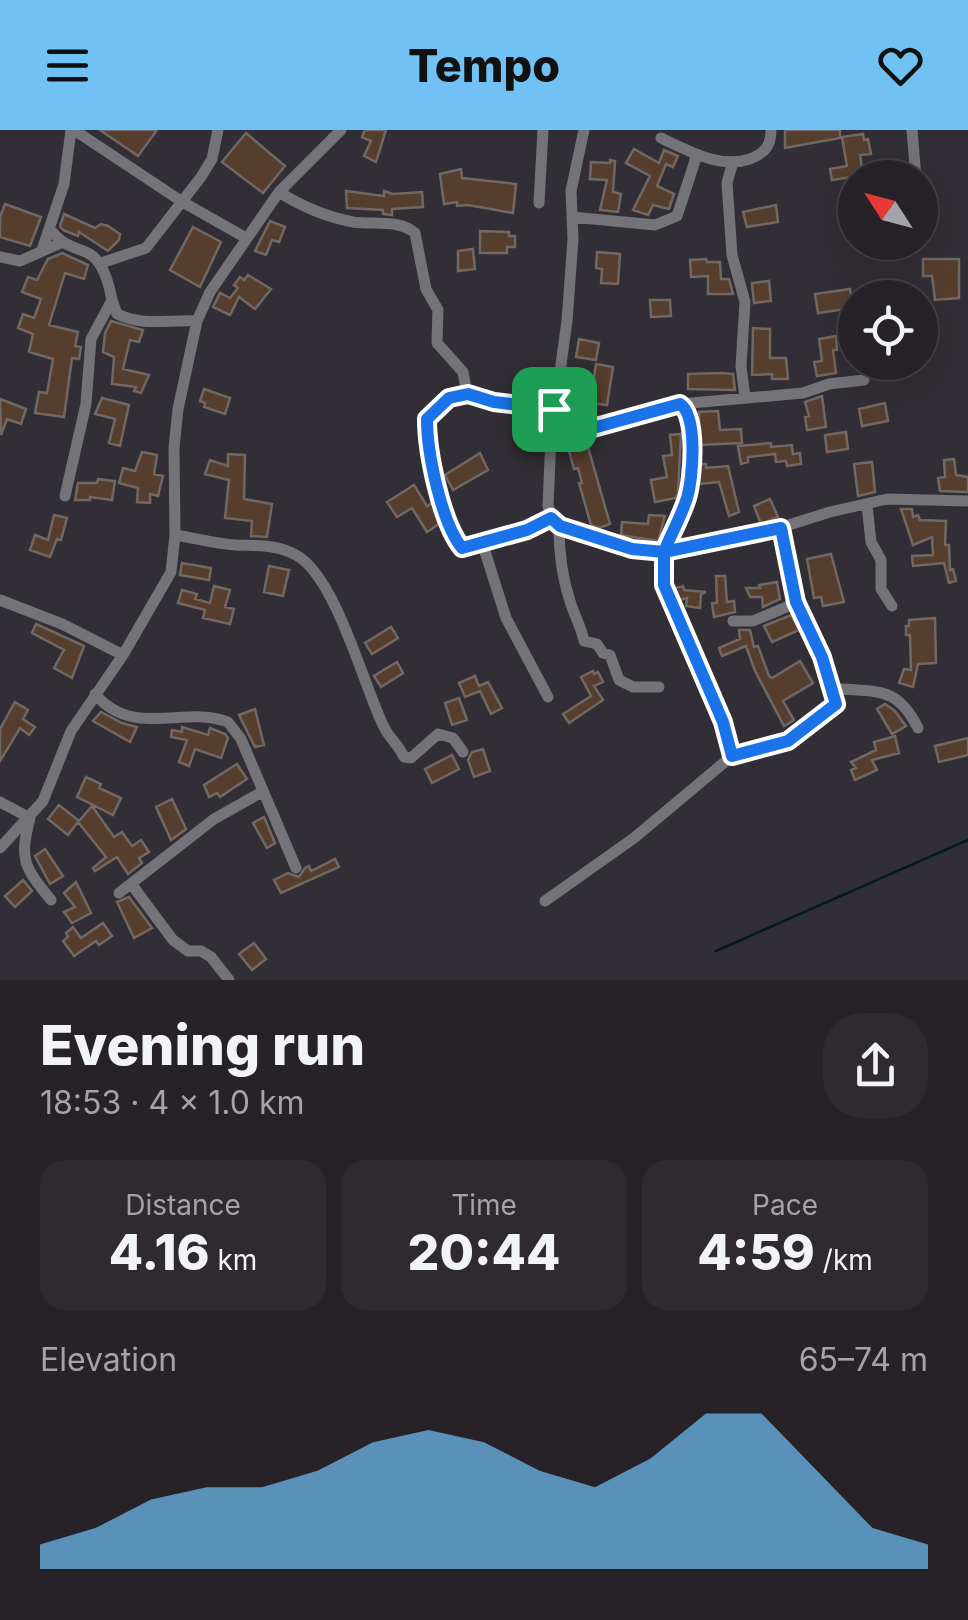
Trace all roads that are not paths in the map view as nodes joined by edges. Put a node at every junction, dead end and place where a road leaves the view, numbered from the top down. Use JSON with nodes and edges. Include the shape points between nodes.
{"nodes":[{"id":1,"x":72,"y":130,"type":"edge"},
{"id":2,"x":218,"y":130,"type":"edge"},
{"id":3,"x":341,"y":130,"type":"edge"},
{"id":4,"x":543,"y":130,"type":"edge"},
{"id":5,"x":584,"y":130,"type":"edge"},
{"id":6,"x":771,"y":130,"type":"edge"},
{"id":7,"x":912,"y":130,"type":"edge"},
{"id":8,"x":661,"y":138,"type":"dead end"},
{"id":9,"x":695,"y":154,"type":"junction"},
{"id":10,"x":914,"y":160,"type":"edge"},
{"id":11,"x":732,"y":165,"type":"junction"},
{"id":12,"x":279,"y":192,"type":"junction"},
{"id":13,"x":181,"y":201,"type":"junction"},
{"id":14,"x":539,"y":203,"type":"dead end"},
{"id":15,"x":572,"y":217,"type":"junction"},
{"id":16,"x":50,"y":229,"type":"junction"},
{"id":17,"x":246,"y":238,"type":"junction"},
{"id":18,"x":62,"y":242,"type":"junction"},
{"id":19,"x":42,"y":250,"type":"junction"},
{"id":20,"x":0,"y":257,"type":"edge"},
{"id":21,"x":101,"y":263,"type":"junction"},
{"id":22,"x":112,"y":300,"type":"junction"},
{"id":23,"x":197,"y":321,"type":"junction"},
{"id":24,"x":864,"y":380,"type":"dead end"},
{"id":25,"x":468,"y":394,"type":"junction"},
{"id":26,"x":745,"y":398,"type":"junction"},
{"id":27,"x":680,"y":404,"type":"junction"},
{"id":28,"x":554,"y":409,"type":"junction"},
{"id":29,"x":551,"y":436,"type":"junction"},
{"id":30,"x":65,"y":496,"type":"dead end"},
{"id":31,"x":968,"y":500,"type":"edge"},
{"id":32,"x":866,"y":504,"type":"junction"},
{"id":33,"x":555,"y":522,"type":"junction"},
{"id":34,"x":781,"y":528,"type":"junction"},
{"id":35,"x":175,"y":536,"type":"junction"},
{"id":36,"x":482,"y":542,"type":"junction"},
{"id":37,"x":664,"y":552,"type":"junction"},
{"id":38,"x":0,"y":600,"type":"edge"},
{"id":39,"x":796,"y":602,"type":"junction"},
{"id":40,"x":892,"y":606,"type":"dead end"},
{"id":41,"x":733,"y":621,"type":"dead end"},
{"id":42,"x":124,"y":655,"type":"junction"},
{"id":43,"x":659,"y":687,"type":"dead end"},
{"id":44,"x":831,"y":688,"type":"junction"},
{"id":45,"x":95,"y":694,"type":"junction"},
{"id":46,"x":548,"y":697,"type":"dead end"},
{"id":47,"x":918,"y":728,"type":"dead end"},
{"id":48,"x":464,"y":752,"type":"dead end"},
{"id":49,"x":732,"y":756,"type":"junction"},
{"id":50,"x":262,"y":792,"type":"junction"},
{"id":51,"x":0,"y":802,"type":"edge"},
{"id":52,"x":30,"y":818,"type":"junction"},
{"id":53,"x":0,"y":848,"type":"edge"},
{"id":54,"x":296,"y":868,"type":"dead end"},
{"id":55,"x":132,"y":885,"type":"junction"},
{"id":56,"x":118,"y":893,"type":"dead end"},
{"id":57,"x":51,"y":900,"type":"dead end"},
{"id":58,"x":545,"y":901,"type":"dead end"},
{"id":59,"x":229,"y":980,"type":"edge"}],
"edges":[{"from":1,"to":13,"type":"street"},
{"from":1,"to":16,"type":"street"},
{"from":2,"to":13,"type":"street","via":[[212,158]]},
{"from":3,"to":12,"type":"street"},
{"from":4,"to":14,"type":"street"},
{"from":5,"to":15,"type":"street"},
{"from":6,"to":11,"type":"street","via":[[761,155]]},
{"from":7,"to":10,"type":"street"},
{"from":8,"to":9,"type":"street"},
{"from":9,"to":11,"type":"street"},
{"from":9,"to":15,"type":"street","via":[[677,216],[655,225]]},
{"from":11,"to":26,"type":"street","via":[[726,184],[732,255],[745,302]]},
{"from":12,"to":17,"type":"street"},
{"from":12,"to":25,"type":"street","via":[[335,217],[415,233],[426,289],[438,310],[438,343],[463,372]]},
{"from":13,"to":17,"type":"street"},
{"from":13,"to":21,"type":"street","via":[[146,248]]},
{"from":15,"to":28,"type":"street"},
{"from":16,"to":18,"type":"street"},
{"from":16,"to":19,"type":"street"},
{"from":17,"to":23,"type":"street"},
{"from":18,"to":19,"type":"street"},
{"from":18,"to":21,"type":"street"},
{"from":19,"to":20,"type":"street","via":[[20,261]]},
{"from":21,"to":22,"type":"street"},
{"from":22,"to":23,"type":"street","via":[[117,314],[132,320]]},
{"from":22,"to":30,"type":"street","via":[[91,338],[86,404]]},
{"from":23,"to":35,"type":"street","via":[[174,448]]},
{"from":24,"to":26,"type":"street"},
{"from":25,"to":28,"type":"street"},
{"from":25,"to":36,"type":"street","via":[[449,398],[427,419],[427,442],[458,543],[470,548]]},
{"from":26,"to":27,"type":"street"},
{"from":27,"to":29,"type":"street"},
{"from":27,"to":37,"type":"street","via":[[690,416],[692,471]]},
{"from":28,"to":29,"type":"street"},
{"from":29,"to":33,"type":"street","via":[[548,506]]},
{"from":31,"to":32,"type":"street"},
{"from":32,"to":34,"type":"street"},
{"from":32,"to":40,"type":"street","via":[[871,542],[881,560],[881,589]]},
{"from":33,"to":36,"type":"street"},
{"from":33,"to":37,"type":"street","via":[[632,549]]},
{"from":33,"to":43,"type":"street","via":[[584,641],[610,655],[618,680]]},
{"from":34,"to":37,"type":"street"},
{"from":34,"to":39,"type":"street"},
{"from":35,"to":42,"type":"street","via":[[170,572]]},
{"from":35,"to":48,"type":"street","via":[[264,544],[298,556],[318,578],[383,725],[404,757],[438,734],[453,738]]},
{"from":36,"to":46,"type":"street","via":[[506,618]]},
{"from":37,"to":49,"type":"street","via":[[664,585]]},
{"from":38,"to":42,"type":"street"},
{"from":39,"to":41,"type":"street","via":[[754,621]]},
{"from":39,"to":44,"type":"street"},
{"from":42,"to":45,"type":"street"},
{"from":44,"to":47,"type":"street","via":[[896,696]]},
{"from":44,"to":49,"type":"street","via":[[836,704],[788,741]]},
{"from":45,"to":50,"type":"street","via":[[116,710],[149,720],[224,719]]},
{"from":45,"to":52,"type":"street"},
{"from":49,"to":58,"type":"street"},
{"from":50,"to":54,"type":"street"},
{"from":50,"to":55,"type":"street","via":[[179,844]]},
{"from":51,"to":52,"type":"street"},
{"from":52,"to":53,"type":"street"},
{"from":52,"to":57,"type":"street","via":[[22,847],[26,870]]},
{"from":55,"to":56,"type":"street"},
{"from":55,"to":59,"type":"street","via":[[173,940],[211,956]]}]}
